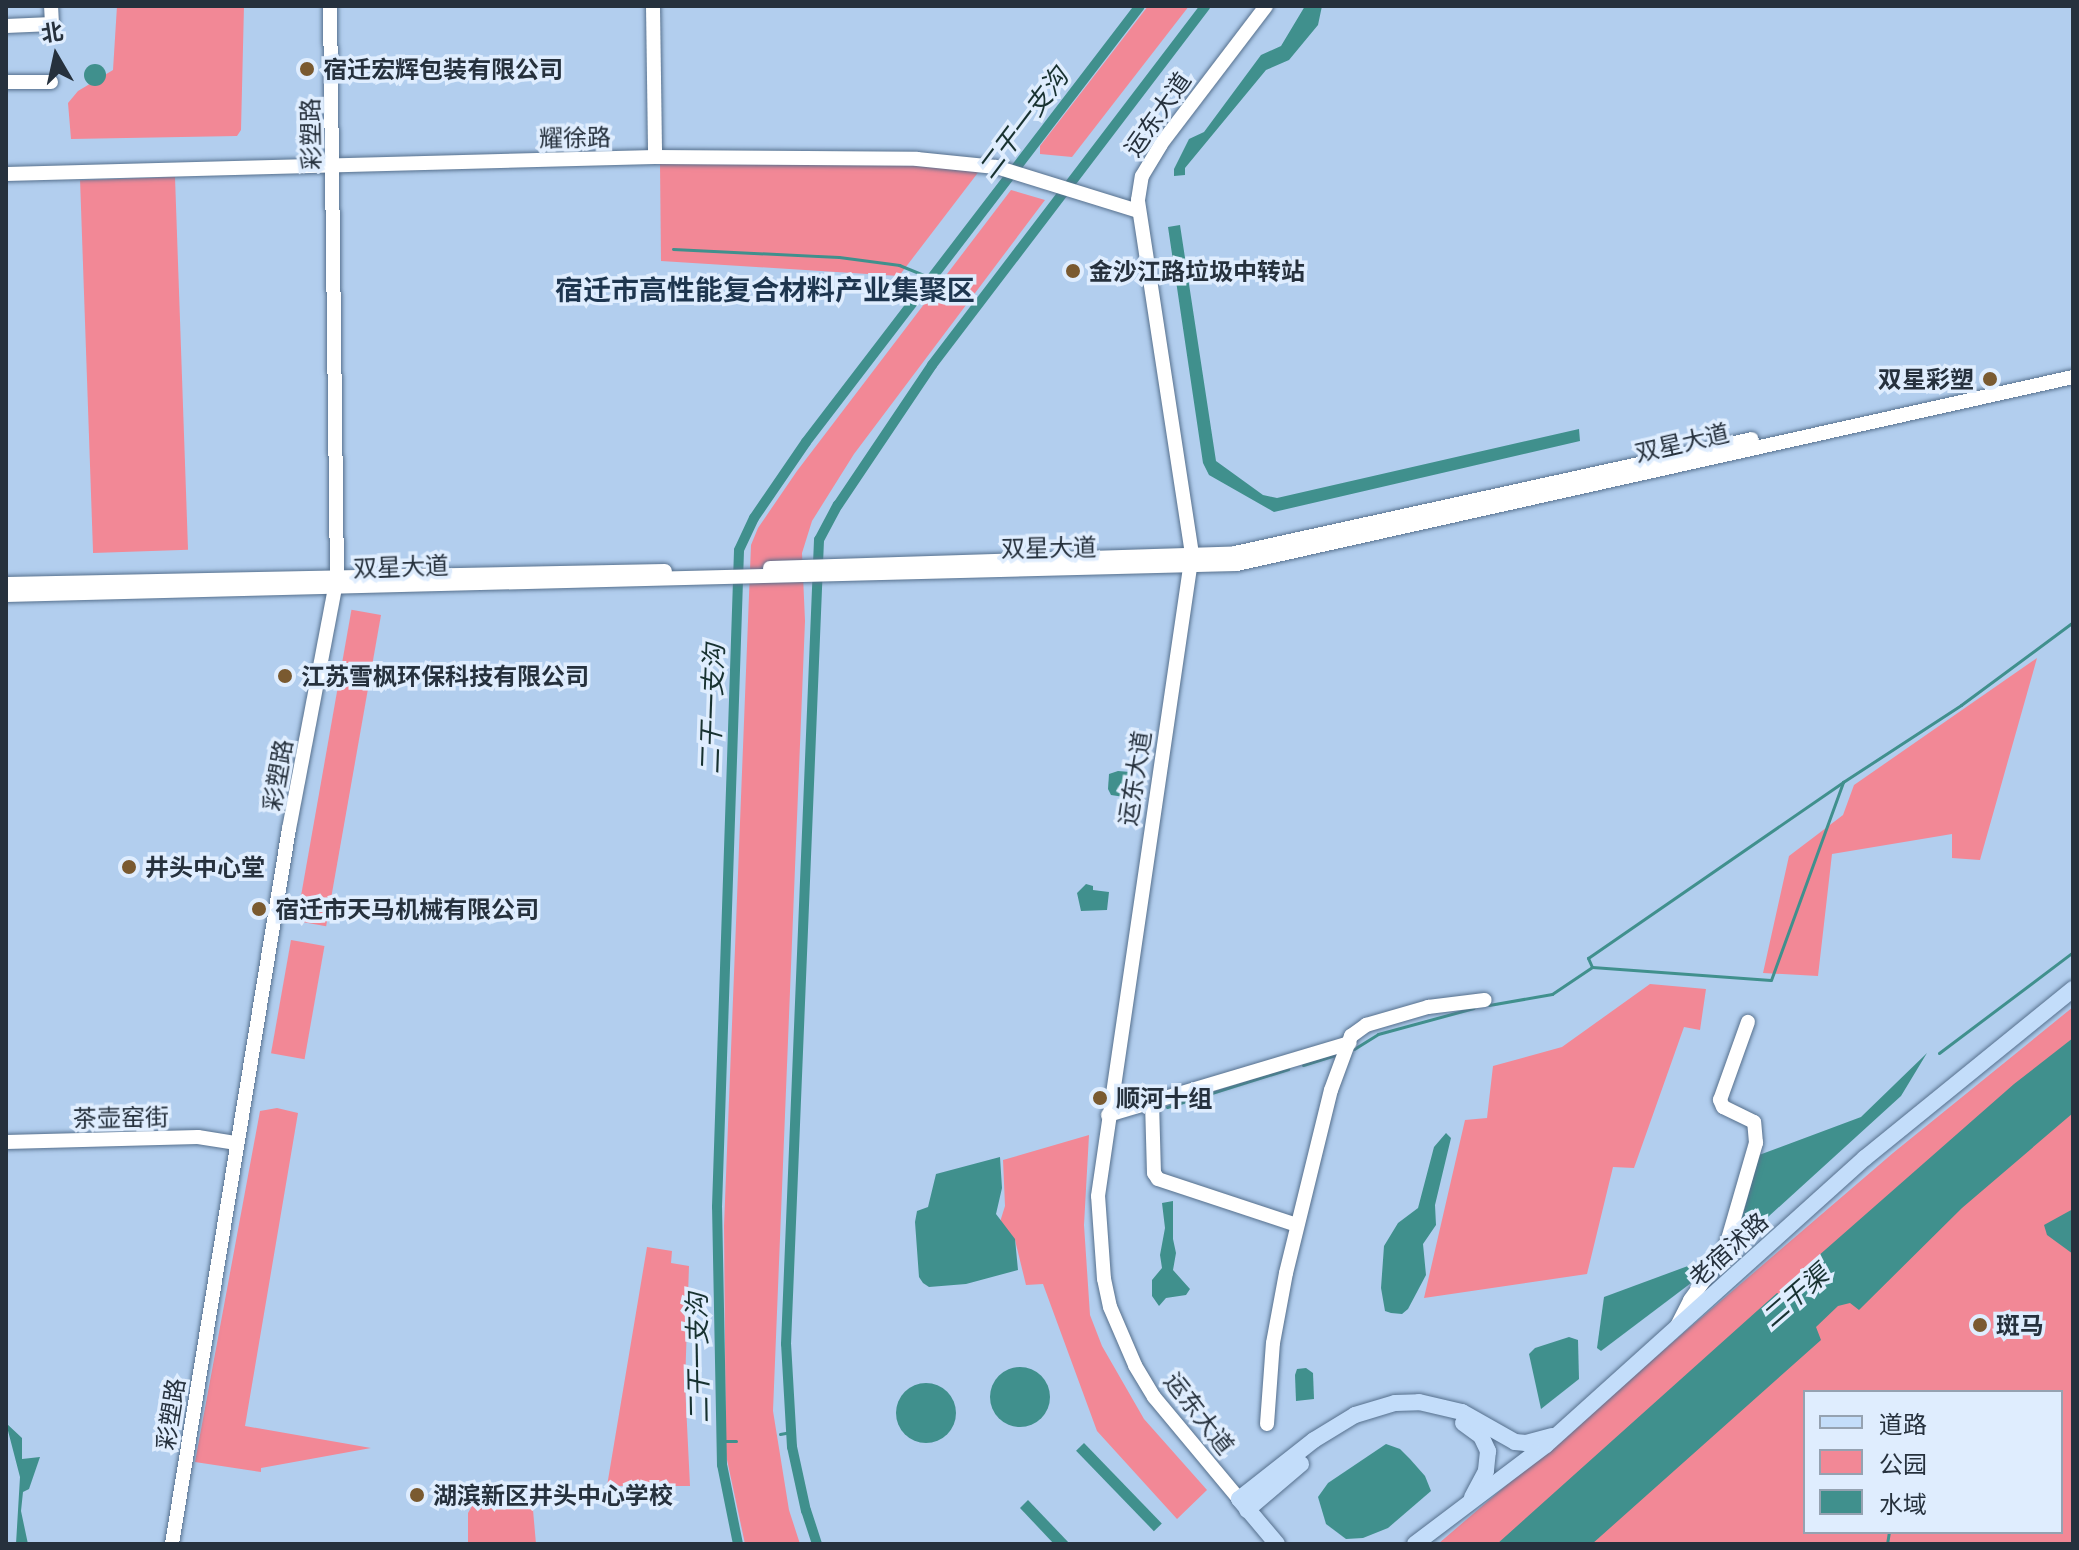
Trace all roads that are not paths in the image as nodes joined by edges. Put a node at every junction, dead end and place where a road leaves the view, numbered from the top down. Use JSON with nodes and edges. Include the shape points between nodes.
{"nodes":[{"id":1,"x":51,"y":6,"type":"edge"},
{"id":2,"x":330,"y":6,"type":"edge"},
{"id":3,"x":653,"y":6,"type":"edge"},
{"id":4,"x":1266,"y":6,"type":"edge"},
{"id":5,"x":6,"y":26,"type":"edge"},
{"id":6,"x":6,"y":82,"type":"edge"},
{"id":7,"x":51,"y":82,"type":"dead end"},
{"id":8,"x":655,"y":157,"type":"junction"},
{"id":9,"x":332,"y":164,"type":"junction"},
{"id":10,"x":6,"y":174,"type":"edge"},
{"id":11,"x":1138,"y":211,"type":"junction"},
{"id":12,"x":2073,"y":368,"type":"edge"},
{"id":13,"x":2073,"y":377,"type":"edge"},
{"id":14,"x":1191,"y":560,"type":"junction"},
{"id":15,"x":6,"y":584,"type":"edge"},
{"id":16,"x":336,"y":584,"type":"junction"},
{"id":17,"x":6,"y":595,"type":"edge"},
{"id":18,"x":2073,"y":989,"type":"edge"},
{"id":19,"x":1485,"y":1000,"type":"dead end"},
{"id":20,"x":1748,"y":1022,"type":"dead end"},
{"id":21,"x":1349,"y":1043,"type":"junction"},
{"id":22,"x":1152,"y":1102,"type":"junction"},
{"id":23,"x":1108,"y":1115,"type":"junction"},
{"id":24,"x":6,"y":1142,"type":"edge"},
{"id":25,"x":237,"y":1143,"type":"junction"},
{"id":26,"x":1297,"y":1225,"type":"junction"},
{"id":27,"x":1675,"y":1330,"type":"junction"},
{"id":28,"x":1267,"y":1424,"type":"dead end"},
{"id":29,"x":1561,"y":1432,"type":"junction"},
{"id":30,"x":1243,"y":1504,"type":"junction"},
{"id":31,"x":1464,"y":1507,"type":"junction"},
{"id":32,"x":172,"y":1544,"type":"edge"},
{"id":33,"x":1277,"y":1544,"type":"edge"},
{"id":34,"x":1415,"y":1544,"type":"edge"}],
"edges":[{"from":1,"to":5,"type":"street","via":[[52,24]]},
{"from":2,"to":9,"type":"street","name":"彩塑路"},
{"from":3,"to":8,"type":"street"},
{"from":4,"to":11,"type":"street","name":"运东大道","via":[[1161,144],[1142,176]]},
{"from":6,"to":7,"type":"street"},
{"from":8,"to":9,"type":"street","name":"耀徐路"},
{"from":8,"to":11,"type":"street","name":"耀徐路","via":[[917,159],[996,167]]},
{"from":9,"to":10,"type":"street","name":"耀徐路"},
{"from":9,"to":16,"type":"street","name":"彩塑路"},
{"from":11,"to":14,"type":"street","name":"运东大道"},
{"from":12,"to":14,"type":"street","name":"双星大道"},
{"from":13,"to":14,"type":"street","name":"双星大道","via":[[1237,564]]},
{"from":14,"to":16,"type":"street","name":"双星大道"},
{"from":14,"to":23,"type":"street","name":"运东大道"},
{"from":15,"to":16,"type":"street","name":"双星大道"},
{"from":16,"to":17,"type":"street","name":"双星大道"},
{"from":16,"to":25,"type":"street","name":"彩塑路"},
{"from":18,"to":27,"type":"main road","name":"老宿沭路","via":[[1865,1158]]},
{"from":19,"to":21,"type":"street","via":[[1428,1007],[1366,1025]]},
{"from":20,"to":27,"type":"street","via":[[1720,1100],[1723,1107],[1754,1122],[1756,1143],[1724,1253]]},
{"from":21,"to":22,"type":"street"},
{"from":21,"to":26,"type":"street","via":[[1331,1090]]},
{"from":22,"to":23,"type":"street"},
{"from":22,"to":26,"type":"street","via":[[1158,1179]]},
{"from":23,"to":30,"type":"street","name":"运东大道","via":[[1098,1224],[1110,1307],[1154,1397]]},
{"from":24,"to":25,"type":"street","name":"茶壶窑街","via":[[198,1137]]},
{"from":25,"to":32,"type":"street","name":"彩塑路"},
{"from":26,"to":28,"type":"street","via":[[1273,1343]]},
{"from":27,"to":29,"type":"main road","name":"老宿沭路"},
{"from":29,"to":30,"type":"main road","via":[[1520,1443],[1441,1406],[1419,1402],[1376,1407],[1314,1440]]},
{"from":29,"to":31,"type":"main road","name":"老宿沭路"},
{"from":30,"to":31,"type":"main road","via":[[1340,1432],[1397,1412],[1449,1417],[1481,1436],[1488,1451],[1486,1471]]},
{"from":30,"to":33,"type":"main road","name":"运东大道"},
{"from":31,"to":34,"type":"main road","name":"老宿沭路"}]}
